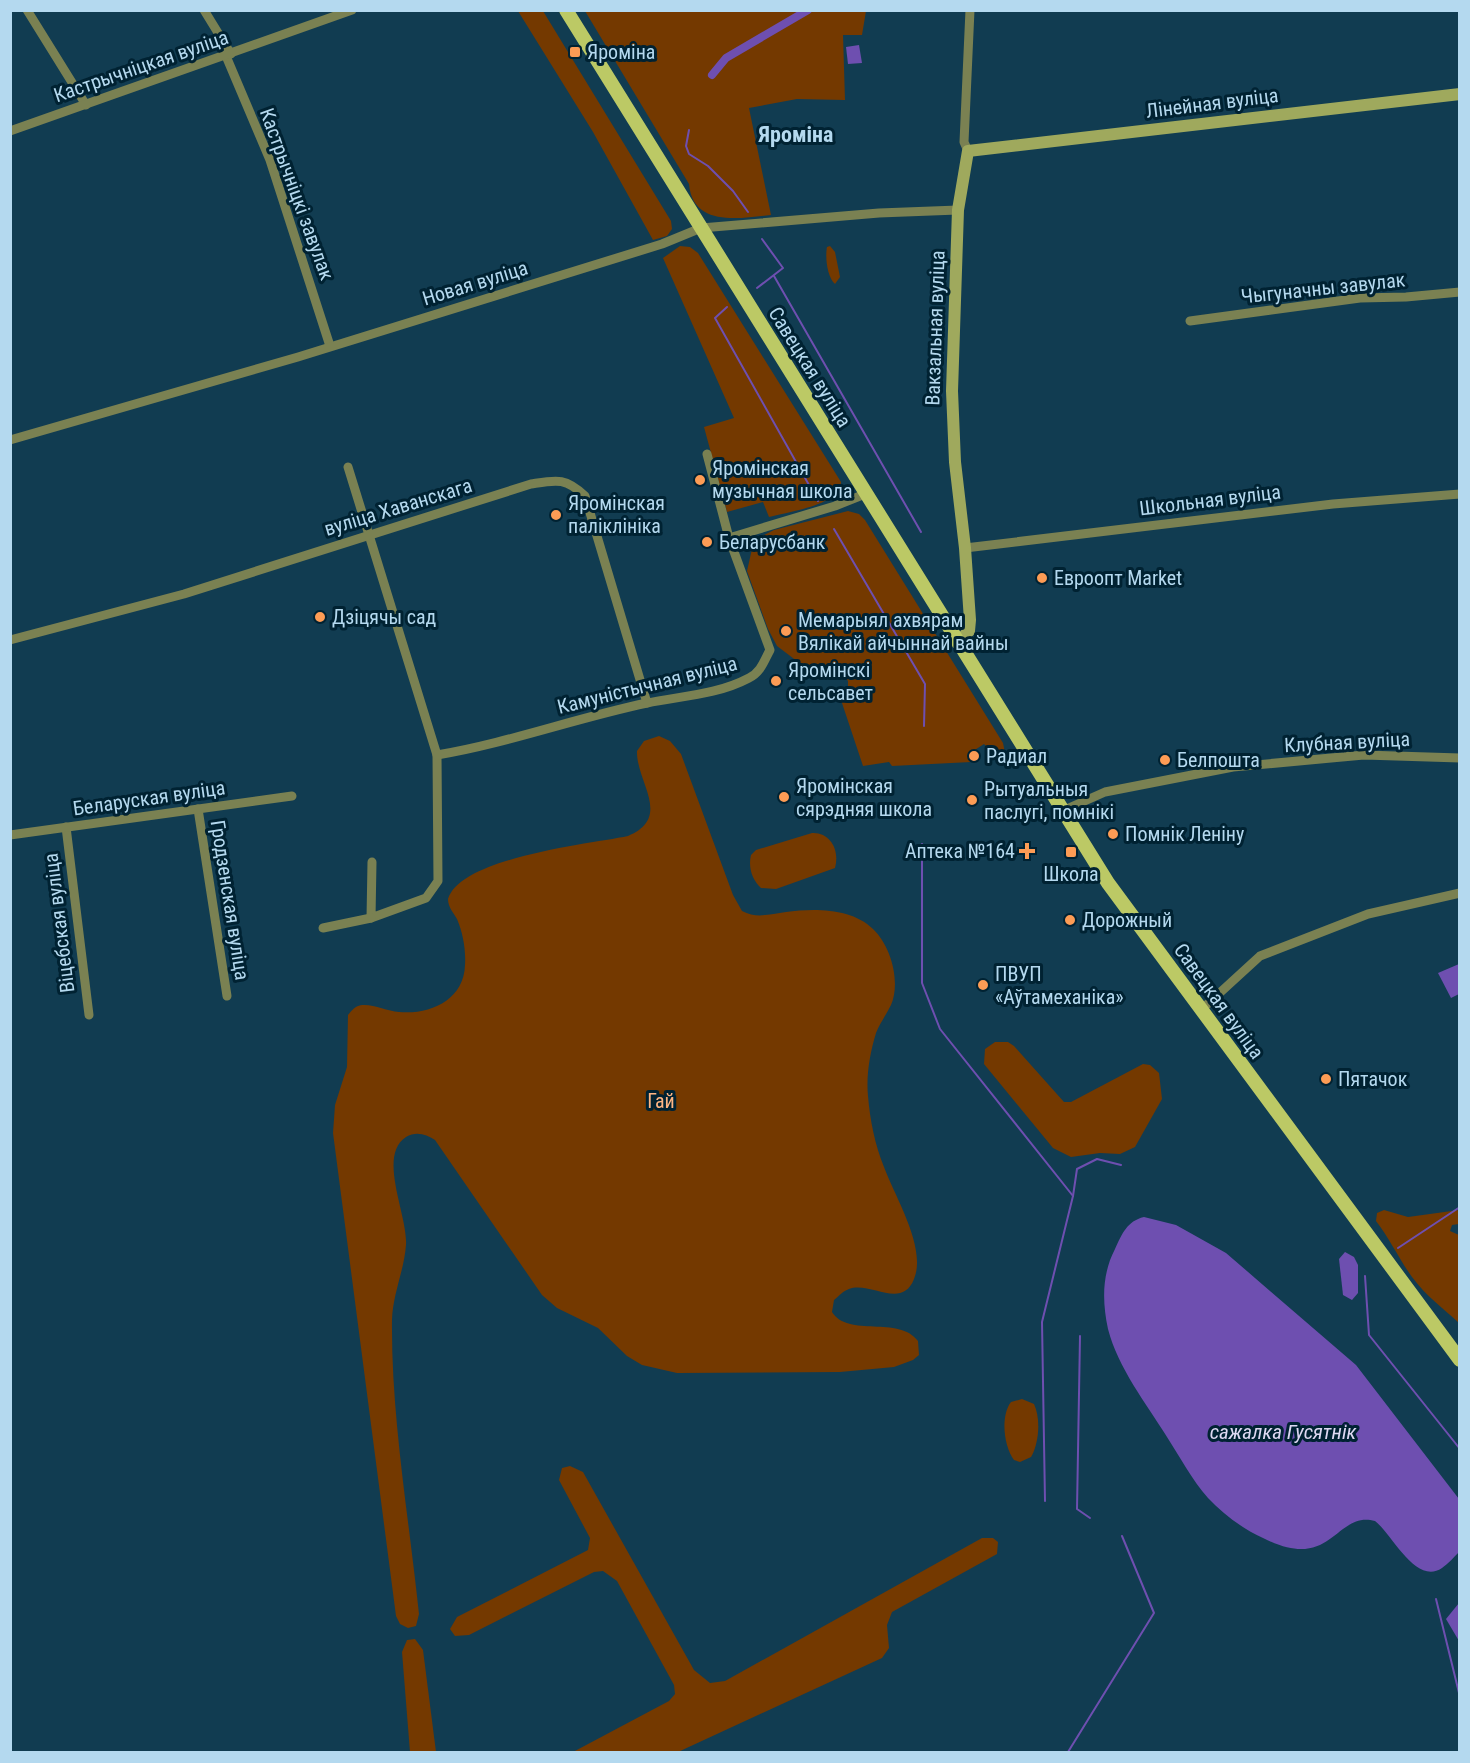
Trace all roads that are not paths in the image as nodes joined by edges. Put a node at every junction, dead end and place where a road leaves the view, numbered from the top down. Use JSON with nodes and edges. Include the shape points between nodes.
{"nodes":[{"id":1,"x":27,"y":10,"type":"edge"},
{"id":2,"x":204,"y":10,"type":"edge"},
{"id":3,"x":352,"y":10,"type":"edge"},
{"id":4,"x":566,"y":10,"type":"edge"},
{"id":5,"x":970,"y":10,"type":"edge"},
{"id":6,"x":228,"y":55,"type":"junction"},
{"id":7,"x":1460,"y":94,"type":"edge"},
{"id":8,"x":86,"y":105,"type":"junction"},
{"id":9,"x":10,"y":131,"type":"edge"},
{"id":10,"x":968,"y":151,"type":"junction"},
{"id":11,"x":958,"y":210,"type":"junction"},
{"id":12,"x":702,"y":228,"type":"junction"},
{"id":13,"x":1460,"y":292,"type":"edge"},
{"id":14,"x":1190,"y":321,"type":"dead end"},
{"id":15,"x":330,"y":346,"type":"junction"},
{"id":16,"x":10,"y":440,"type":"edge"},
{"id":17,"x":707,"y":454,"type":"dead end"},
{"id":18,"x":348,"y":468,"type":"dead end"},
{"id":19,"x":865,"y":494,"type":"junction"},
{"id":20,"x":1460,"y":494,"type":"edge"},
{"id":21,"x":369,"y":534,"type":"junction"},
{"id":22,"x":729,"y":538,"type":"junction"},
{"id":23,"x":965,"y":548,"type":"junction"},
{"id":24,"x":10,"y":640,"type":"edge"},
{"id":25,"x":957,"y":643,"type":"junction"},
{"id":26,"x":647,"y":703,"type":"junction"},
{"id":27,"x":437,"y":755,"type":"junction"},
{"id":28,"x":1460,"y":758,"type":"edge"},
{"id":29,"x":292,"y":796,"type":"dead end"},
{"id":30,"x":198,"y":809,"type":"junction"},
{"id":31,"x":1062,"y":811,"type":"junction"},
{"id":32,"x":66,"y":828,"type":"junction"},
{"id":33,"x":10,"y":835,"type":"edge"},
{"id":34,"x":372,"y":862,"type":"dead end"},
{"id":35,"x":1460,"y":892,"type":"edge"},
{"id":36,"x":371,"y":918,"type":"junction"},
{"id":37,"x":322,"y":928,"type":"dead end"},
{"id":38,"x":226,"y":996,"type":"dead end"},
{"id":39,"x":1201,"y":1010,"type":"junction"},
{"id":40,"x":89,"y":1015,"type":"dead end"},
{"id":41,"x":1460,"y":1360,"type":"edge"}],
"edges":[{"from":1,"to":8,"type":"street"},
{"from":2,"to":6,"type":"street","name":"Кастрычніцкі завулак"},
{"from":3,"to":6,"type":"street","name":"Кастрычніцкая вуліца"},
{"from":4,"to":12,"type":"main road","name":"Савецкая вуліца"},
{"from":5,"to":10,"type":"street","name":"Вакзальная вуліца","via":[[964,142]]},
{"from":6,"to":8,"type":"street","name":"Кастрычніцкая вуліца"},
{"from":6,"to":15,"type":"street","name":"Кастрычніцкі завулак","via":[[270,160]]},
{"from":7,"to":10,"type":"street","name":"Лінейная вуліца"},
{"from":8,"to":9,"type":"street","name":"Кастрычніцкая вуліца"},
{"from":10,"to":11,"type":"street","name":"Вакзальная вуліца"},
{"from":11,"to":12,"type":"street","name":"Новая вуліца"},
{"from":11,"to":23,"type":"street","name":"Вакзальная вуліца","via":[[952,391]]},
{"from":12,"to":15,"type":"street","name":"Новая вуліца","via":[[662,244]]},
{"from":12,"to":19,"type":"main road","name":"Савецкая вуліца"},
{"from":13,"to":14,"type":"street","name":"Чыгуначны завулак","via":[[1360,298]]},
{"from":15,"to":16,"type":"street","name":"Новая вуліца"},
{"from":17,"to":22,"type":"street"},
{"from":18,"to":21,"type":"street"},
{"from":19,"to":22,"type":"street"},
{"from":19,"to":25,"type":"main road","name":"Савецкая вуліца"},
{"from":20,"to":23,"type":"street","name":"Школьная вуліца","via":[[1333,504]]},
{"from":21,"to":24,"type":"street","name":"вуліца Хаванскага","via":[[184,594]]},
{"from":21,"to":26,"type":"street","name":"вуліца Хаванскага","via":[[531,484],[559,480],[572,483],[585,496]]},
{"from":21,"to":27,"type":"street"},
{"from":22,"to":26,"type":"street","name":"Камуністычная вуліца","via":[[771,650],[752,677],[726,688]]},
{"from":23,"to":25,"type":"street","name":"Вакзальная вуліца","via":[[969,631]]},
{"from":25,"to":31,"type":"main road","name":"Савецкая вуліца"},
{"from":26,"to":27,"type":"street","name":"Камуністычная вуліца"},
{"from":27,"to":36,"type":"street","via":[[438,881],[426,898]]},
{"from":28,"to":31,"type":"street","name":"Клубная вуліца","via":[[1364,755],[1233,767],[1105,792]]},
{"from":29,"to":30,"type":"street","name":"Беларуская вуліца"},
{"from":30,"to":32,"type":"street","name":"Беларуская вуліца"},
{"from":30,"to":38,"type":"street","name":"Гродзенская вуліца"},
{"from":31,"to":39,"type":"main road","name":"Савецкая вуліца","via":[[1108,883]]},
{"from":32,"to":33,"type":"street","name":"Беларуская вуліца"},
{"from":32,"to":40,"type":"street","name":"Віцебская вуліца"},
{"from":34,"to":36,"type":"street"},
{"from":35,"to":39,"type":"street","via":[[1368,914],[1260,956]]},
{"from":36,"to":37,"type":"street"},
{"from":39,"to":41,"type":"main road","name":"Савецкая вуліца"}]}
